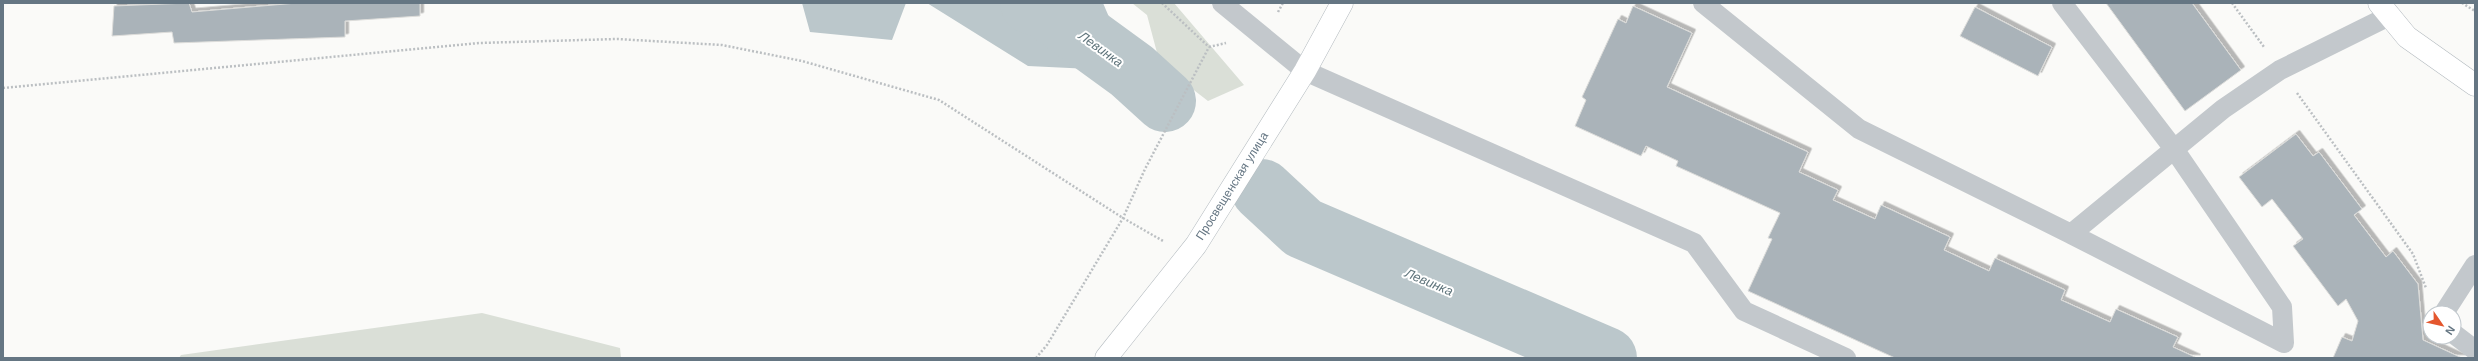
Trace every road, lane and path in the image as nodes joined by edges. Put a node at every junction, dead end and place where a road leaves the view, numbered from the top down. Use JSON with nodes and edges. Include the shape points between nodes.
{"nodes":[{"id":1,"x":1162,"y":3,"type":"edge"},
{"id":2,"x":1222,"y":3,"type":"edge"},
{"id":3,"x":1342,"y":3,"type":"edge"},
{"id":4,"x":1703,"y":3,"type":"edge"},
{"id":5,"x":2062,"y":3,"type":"edge"},
{"id":6,"x":2232,"y":3,"type":"edge"},
{"id":7,"x":2462,"y":3,"type":"edge"},
{"id":8,"x":2384,"y":10,"type":"edge"},
{"id":9,"x":2475,"y":11,"type":"edge"},
{"id":10,"x":2280,"y":70,"type":"junction"},
{"id":11,"x":1304,"y":71,"type":"junction"},
{"id":12,"x":2475,"y":85,"type":"edge"},
{"id":13,"x":3,"y":88,"type":"edge"},
{"id":14,"x":2174,"y":149,"type":"junction"},
{"id":15,"x":1123,"y":218,"type":"junction"},
{"id":16,"x":2071,"y":234,"type":"junction"},
{"id":17,"x":1188,"y":255,"type":"junction"},
{"id":18,"x":2475,"y":265,"type":"edge"},
{"id":19,"x":2427,"y":291,"type":"dead end"},
{"id":20,"x":2449,"y":305,"type":"edge"},
{"id":21,"x":2462,"y":340,"type":"edge"},
{"id":22,"x":2475,"y":350,"type":"edge"},
{"id":23,"x":1036,"y":358,"type":"edge"},
{"id":24,"x":1106,"y":358,"type":"edge"},
{"id":25,"x":1846,"y":358,"type":"edge"}],
"edges":[{"from":1,"to":15,"type":"path","via":[[1209,47],[1145,169]]},
{"from":2,"to":11,"type":"lane"},
{"from":3,"to":11,"type":"main road","name":"Просвещенская улица"},
{"from":4,"to":16,"type":"lane","via":[[1859,129]]},
{"from":5,"to":14,"type":"lane"},
{"from":6,"to":10,"type":"path"},
{"from":7,"to":9,"type":"path"},
{"from":8,"to":10,"type":"lane"},
{"from":8,"to":12,"type":"main road","via":[[2407,37]]},
{"from":10,"to":14,"type":"lane","via":[[2223,109]]},
{"from":10,"to":19,"type":"path","via":[[2413,254]]},
{"from":11,"to":17,"type":"main road","name":"Просвещенская улица"},
{"from":11,"to":25,"type":"lane","via":[[1694,243],[1744,311]]},
{"from":13,"to":15,"type":"path","via":[[479,43],[617,39],[722,45],[802,61],[939,100]]},
{"from":14,"to":16,"type":"lane"},
{"from":14,"to":16,"type":"lane","via":[[2282,307],[2284,343]]},
{"from":15,"to":17,"type":"path"},
{"from":15,"to":23,"type":"path","via":[[1047,345]]},
{"from":17,"to":24,"type":"main road","name":"Просвещенская улица"},
{"from":18,"to":20,"type":"lane"},
{"from":21,"to":22,"type":"lane"}]}
